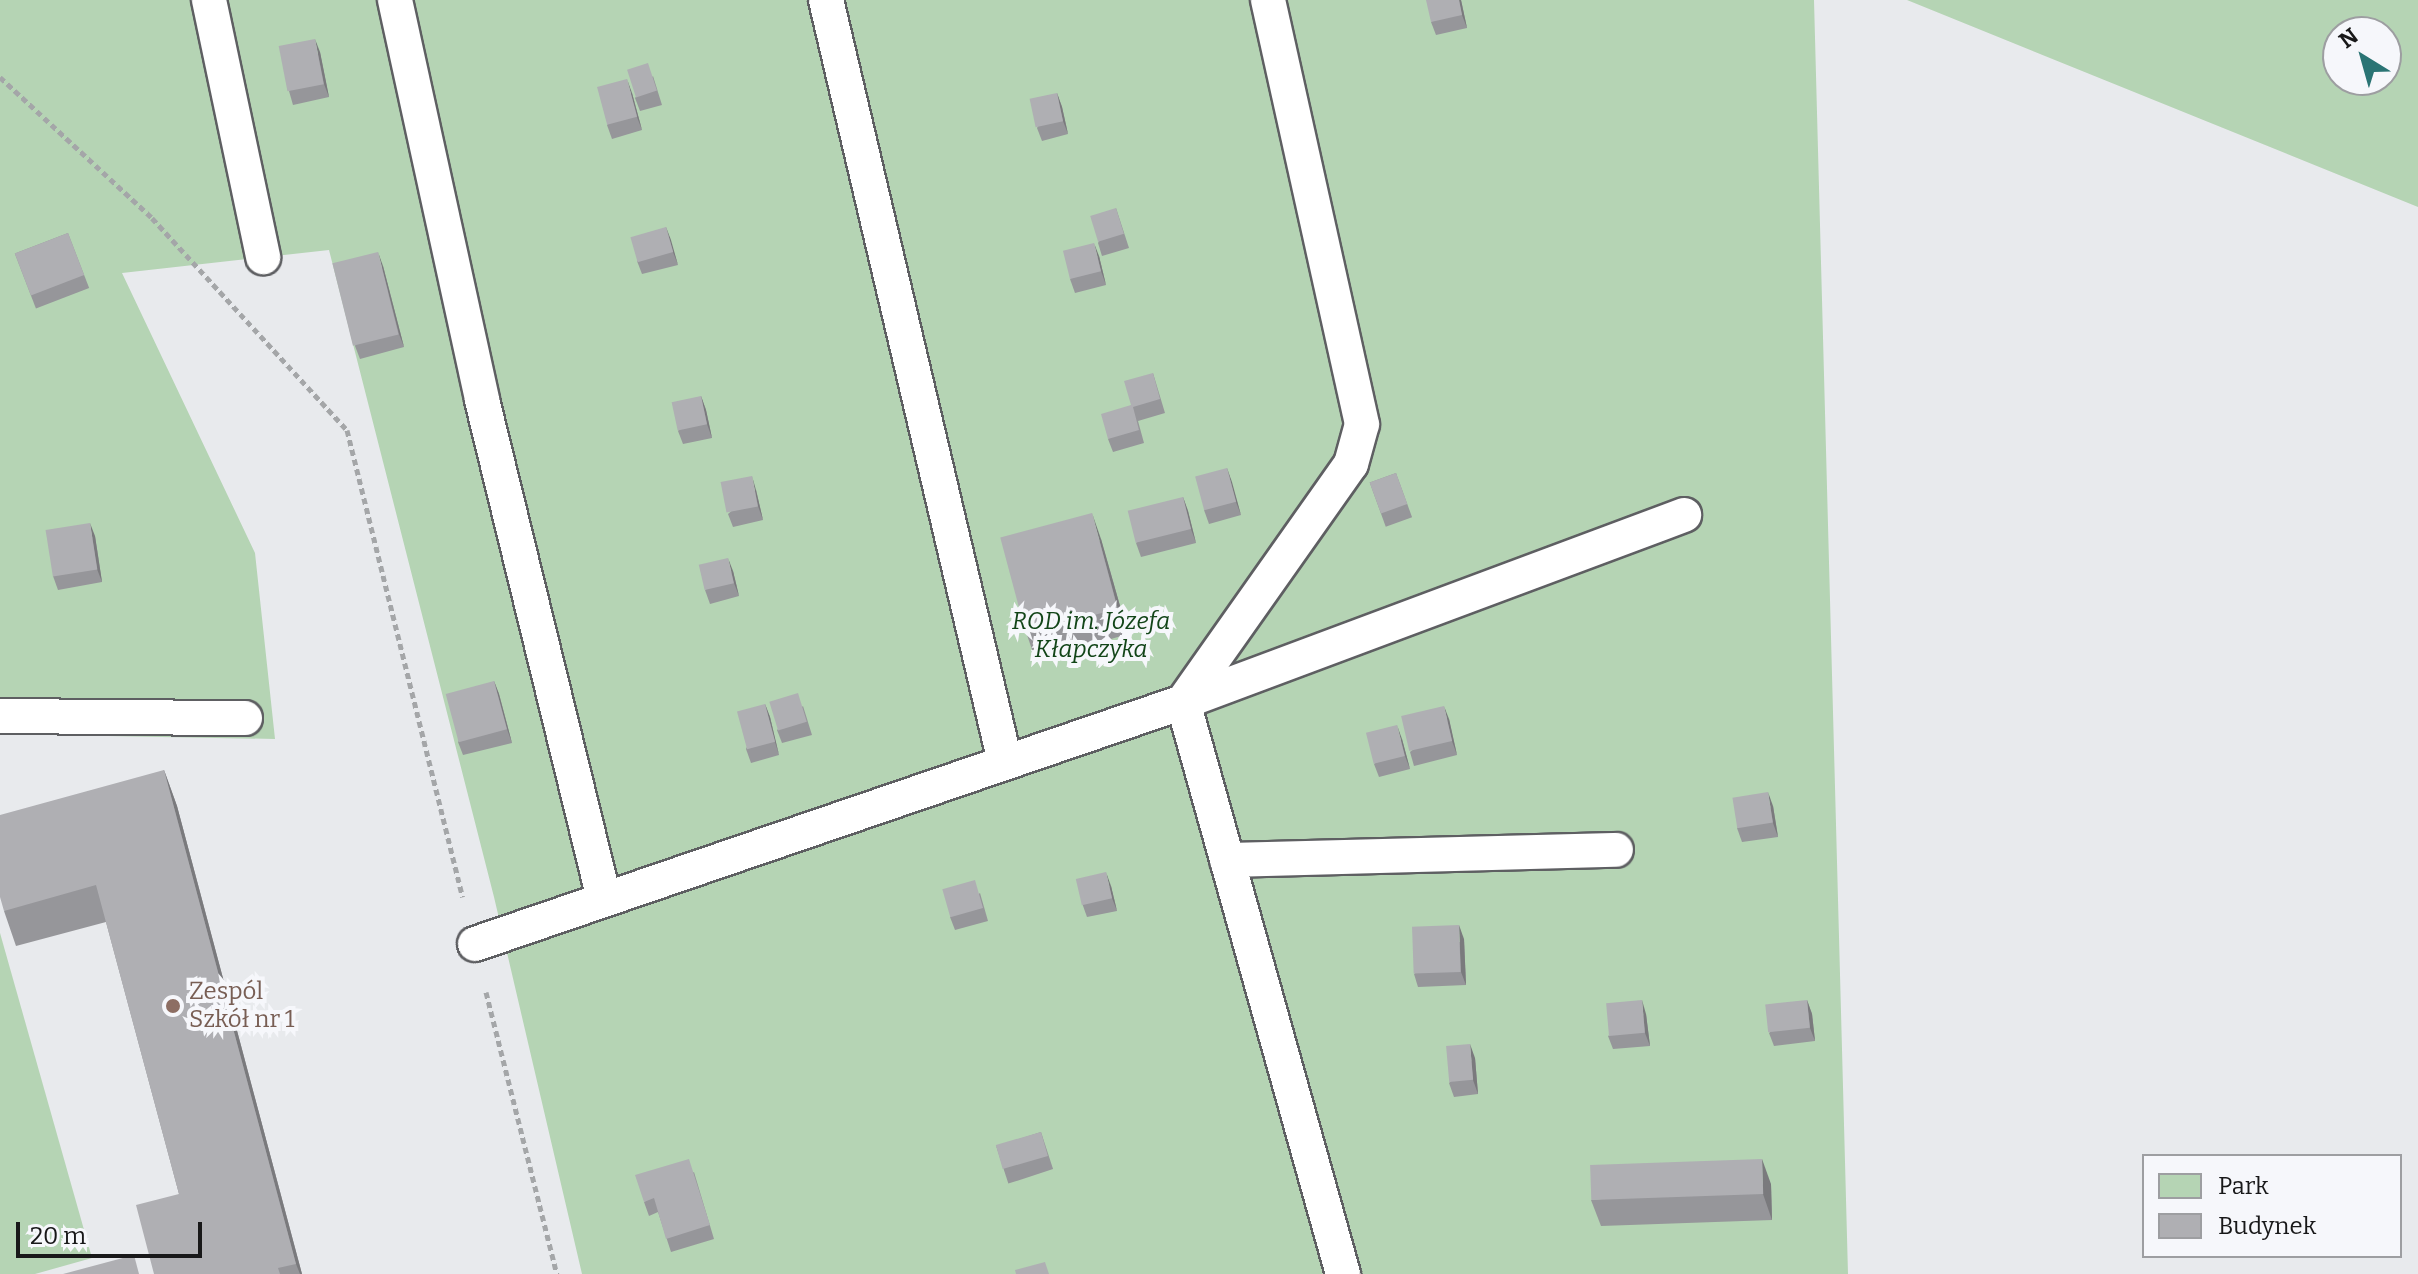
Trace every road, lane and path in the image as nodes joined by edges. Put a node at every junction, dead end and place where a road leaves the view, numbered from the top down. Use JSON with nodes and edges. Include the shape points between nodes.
{"nodes":[{"id":1,"x":209,"y":0,"type":"edge"},
{"id":2,"x":395,"y":0,"type":"edge"},
{"id":3,"x":826,"y":0,"type":"edge"},
{"id":4,"x":1268,"y":0,"type":"edge"},
{"id":5,"x":0,"y":77,"type":"edge"},
{"id":6,"x":263,"y":257,"type":"dead end"},
{"id":7,"x":1684,"y":515,"type":"dead end"},
{"id":8,"x":1183,"y":702,"type":"junction"},
{"id":9,"x":0,"y":716,"type":"edge"},
{"id":10,"x":245,"y":718,"type":"dead end"},
{"id":11,"x":1005,"y":762,"type":"junction"},
{"id":12,"x":1616,"y":850,"type":"dead end"},
{"id":13,"x":1227,"y":860,"type":"junction"},
{"id":14,"x":604,"y":899,"type":"junction"},
{"id":15,"x":475,"y":944,"type":"junction"},
{"id":16,"x":557,"y":1274,"type":"edge"},
{"id":17,"x":1343,"y":1274,"type":"edge"}],
"edges":[{"from":1,"to":6,"type":"lane"},
{"from":2,"to":14,"type":"lane","via":[[482,400]]},
{"from":3,"to":11,"type":"lane"},
{"from":4,"to":8,"type":"lane","via":[[1362,424],[1351,464]]},
{"from":5,"to":15,"type":"path","via":[[152,218],[347,430]]},
{"from":7,"to":8,"type":"lane"},
{"from":8,"to":11,"type":"lane"},
{"from":8,"to":13,"type":"lane"},
{"from":9,"to":10,"type":"lane"},
{"from":11,"to":14,"type":"lane"},
{"from":12,"to":13,"type":"lane"},
{"from":13,"to":17,"type":"lane"},
{"from":14,"to":15,"type":"lane"},
{"from":15,"to":16,"type":"path"}]}
